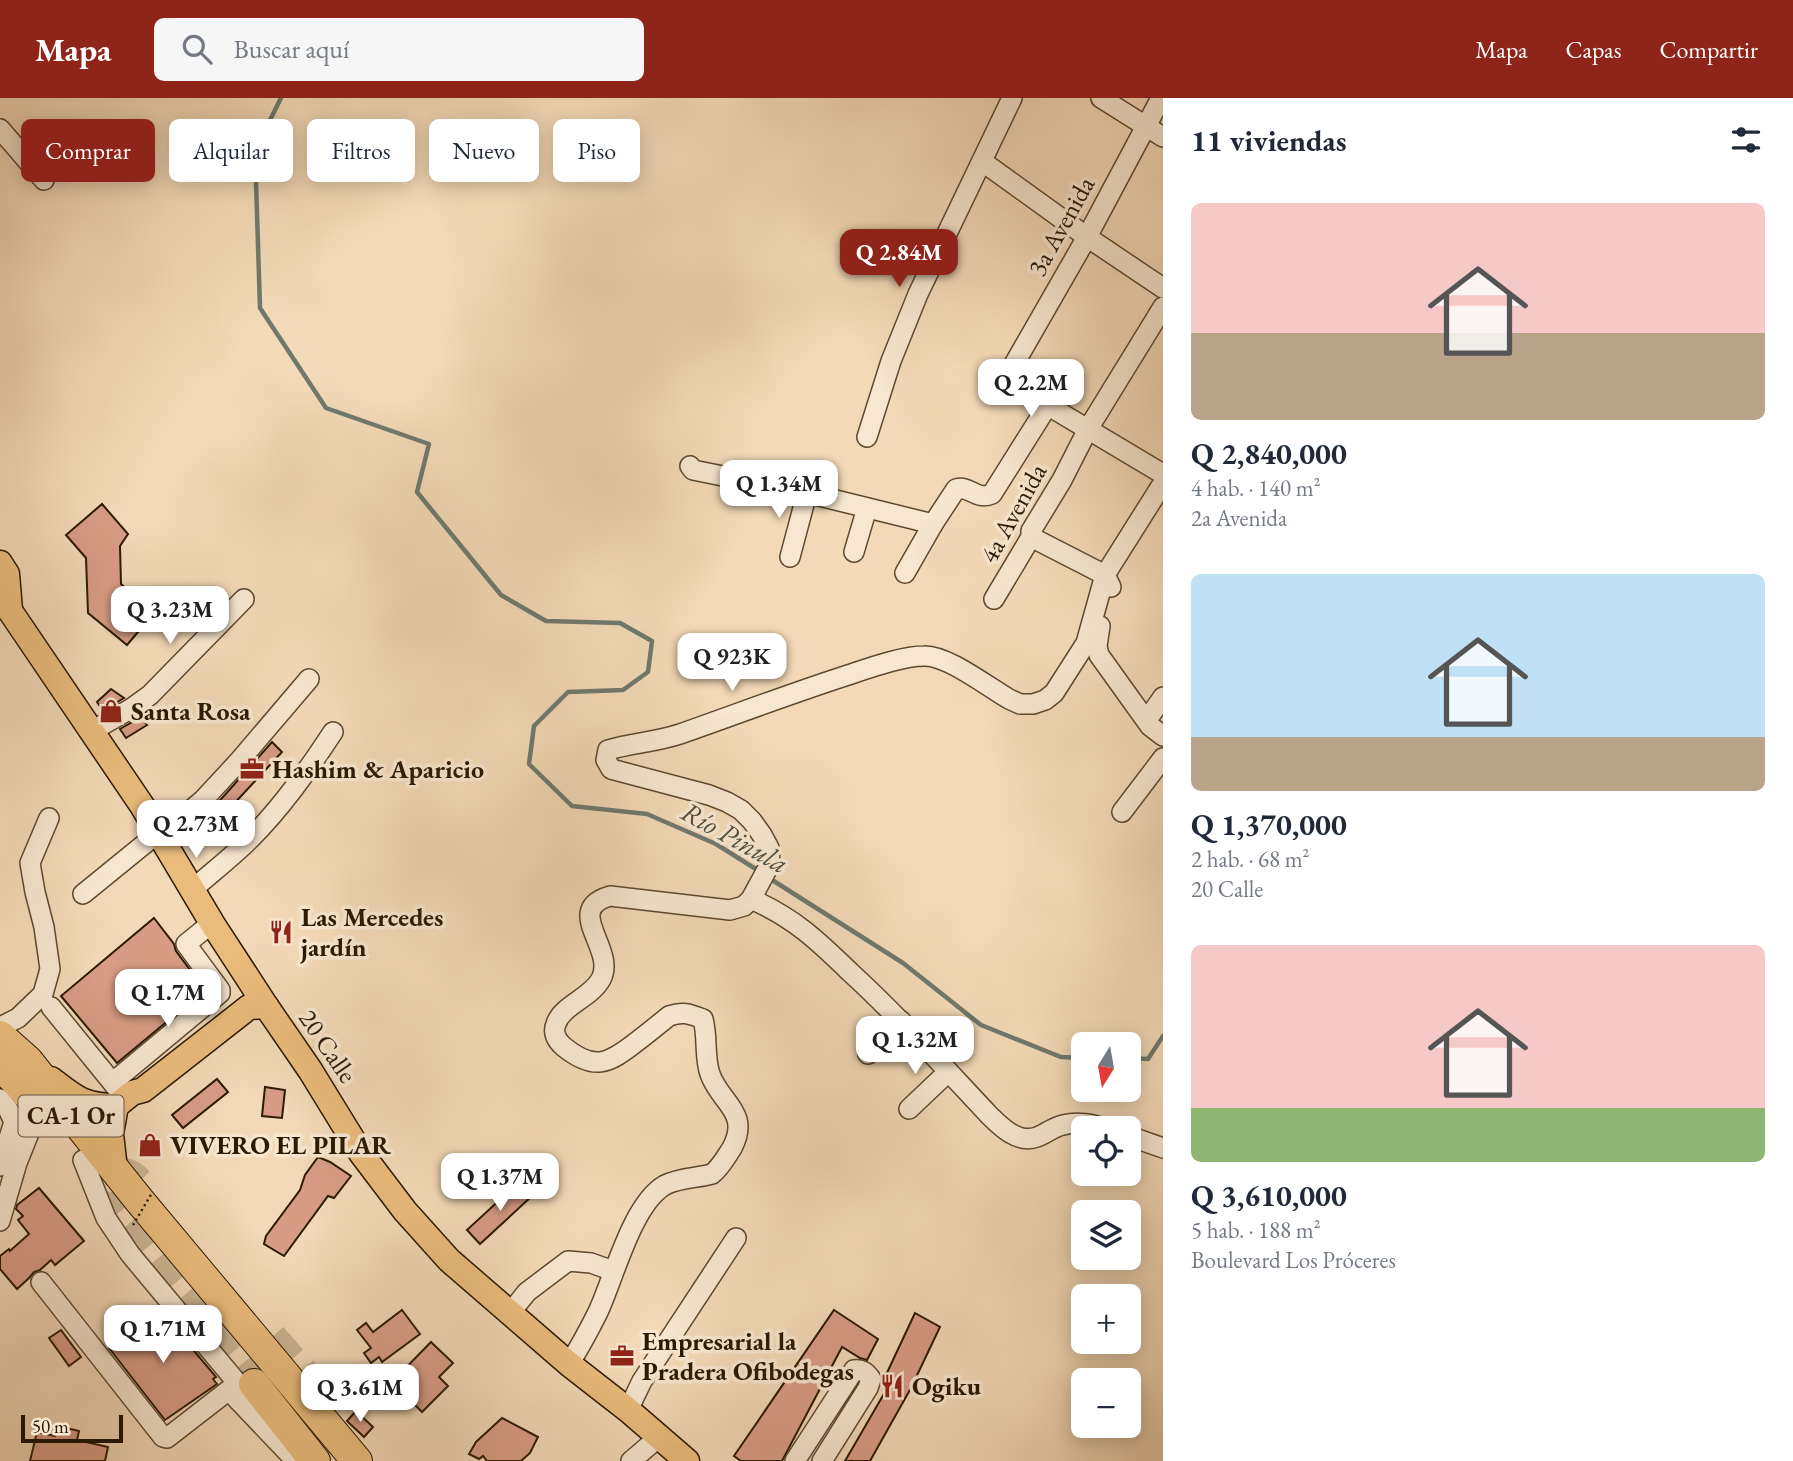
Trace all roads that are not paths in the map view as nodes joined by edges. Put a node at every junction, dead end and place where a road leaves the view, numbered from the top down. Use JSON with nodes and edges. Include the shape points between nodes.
{"nodes":[{"id":1,"x":1012,"y":98,"type":"edge"},
{"id":2,"x":1101,"y":98,"type":"edge"},
{"id":3,"x":1161,"y":98,"type":"edge"},
{"id":4,"x":1146,"y":126,"type":"junction"},
{"id":5,"x":0,"y":129,"type":"edge"},
{"id":6,"x":1163,"y":137,"type":"edge"},
{"id":7,"x":21,"y":153,"type":"edge"},
{"id":8,"x":983,"y":162,"type":"junction"},
{"id":9,"x":1087,"y":237,"type":"junction"},
{"id":10,"x":1163,"y":288,"type":"edge"},
{"id":11,"x":1163,"y":307,"type":"edge"},
{"id":12,"x":1048,"y":405,"type":"junction"},
{"id":13,"x":1088,"y":429,"type":"junction"},
{"id":14,"x":867,"y":436,"type":"dead end"},
{"id":15,"x":690,"y":466,"type":"dead end"},
{"id":16,"x":1163,"y":474,"type":"edge"},
{"id":17,"x":1163,"y":483,"type":"edge"},
{"id":18,"x":807,"y":493,"type":"junction"},
{"id":19,"x":867,"y":508,"type":"junction"},
{"id":20,"x":933,"y":524,"type":"junction"},
{"id":21,"x":1031,"y":537,"type":"junction"},
{"id":22,"x":854,"y":552,"type":"dead end"},
{"id":23,"x":790,"y":557,"type":"dead end"},
{"id":24,"x":0,"y":563,"type":"edge"},
{"id":25,"x":905,"y":573,"type":"dead end"},
{"id":26,"x":1105,"y":575,"type":"junction"},
{"id":27,"x":994,"y":599,"type":"dead end"},
{"id":28,"x":244,"y":600,"type":"dead end"},
{"id":29,"x":5,"y":603,"type":"edge"},
{"id":30,"x":309,"y":679,"type":"dead end"},
{"id":31,"x":1163,"y":697,"type":"edge"},
{"id":32,"x":1147,"y":720,"type":"junction"},
{"id":33,"x":92,"y":731,"type":"junction"},
{"id":34,"x":333,"y":732,"type":"dead end"},
{"id":35,"x":1163,"y":736,"type":"edge"},
{"id":36,"x":1163,"y":758,"type":"edge"},
{"id":37,"x":1122,"y":812,"type":"dead end"},
{"id":38,"x":49,"y":818,"type":"dead end"},
{"id":39,"x":158,"y":833,"type":"junction"},
{"id":40,"x":192,"y":890,"type":"junction"},
{"id":41,"x":83,"y":894,"type":"dead end"},
{"id":42,"x":755,"y":894,"type":"junction"},
{"id":43,"x":212,"y":923,"type":"junction"},
{"id":44,"x":251,"y":984,"type":"junction"},
{"id":45,"x":266,"y":1006,"type":"junction"},
{"id":46,"x":51,"y":1007,"type":"dead end"},
{"id":47,"x":901,"y":1021,"type":"junction"},
{"id":48,"x":0,"y":1027,"type":"edge"},
{"id":49,"x":0,"y":1036,"type":"edge"},
{"id":50,"x":868,"y":1054,"type":"dead end"},
{"id":51,"x":14,"y":1064,"type":"edge"},
{"id":52,"x":948,"y":1072,"type":"junction"},
{"id":53,"x":121,"y":1095,"type":"junction"},
{"id":54,"x":0,"y":1099,"type":"edge"},
{"id":55,"x":909,"y":1109,"type":"dead end"},
{"id":56,"x":28,"y":1117,"type":"junction"},
{"id":57,"x":1071,"y":1124,"type":"edge"},
{"id":58,"x":1141,"y":1141,"type":"edge"},
{"id":59,"x":1163,"y":1149,"type":"edge"},
{"id":60,"x":83,"y":1160,"type":"junction"},
{"id":61,"x":0,"y":1166,"type":"edge"},
{"id":62,"x":115,"y":1169,"type":"junction"},
{"id":63,"x":0,"y":1221,"type":"edge"},
{"id":64,"x":736,"y":1238,"type":"dead end"},
{"id":65,"x":605,"y":1268,"type":"dead end"},
{"id":66,"x":41,"y":1282,"type":"dead end"},
{"id":67,"x":510,"y":1313,"type":"junction"},
{"id":68,"x":569,"y":1364,"type":"junction"},
{"id":69,"x":241,"y":1386,"type":"junction"},
{"id":70,"x":327,"y":1399,"type":"tunnel mouth"},
{"id":71,"x":628,"y":1410,"type":"junction"},
{"id":72,"x":659,"y":1437,"type":"junction"},
{"id":73,"x":305,"y":1456,"type":"edge"},
{"id":74,"x":346,"y":1458,"type":"edge"},
{"id":75,"x":631,"y":1461,"type":"edge"},
{"id":76,"x":687,"y":1461,"type":"edge"},
{"id":77,"x":795,"y":1461,"type":"edge"},
{"id":78,"x":822,"y":1461,"type":"edge"}],
"edges":[{"from":1,"to":8,"type":"street"},
{"from":2,"to":4,"type":"street"},
{"from":3,"to":4,"type":"street","name":"3a Avenida"},
{"from":4,"to":6,"type":"street"},
{"from":4,"to":9,"type":"street","name":"3a Avenida"},
{"from":5,"to":7,"type":"street"},
{"from":8,"to":9,"type":"street"},
{"from":8,"to":14,"type":"street","via":[[918,294]]},
{"from":9,"to":10,"type":"street"},
{"from":9,"to":12,"type":"street","name":"3a Avenida","via":[[1009,373],[1012,384]]},
{"from":11,"to":13,"type":"street","name":"4a Avenida"},
{"from":12,"to":13,"type":"street"},
{"from":12,"to":20,"type":"street","via":[[992,494],[980,496],[956,489]]},
{"from":13,"to":16,"type":"street"},
{"from":13,"to":21,"type":"street","name":"4a Avenida"},
{"from":15,"to":18,"type":"street"},
{"from":17,"to":26,"type":"street"},
{"from":18,"to":19,"type":"street"},
{"from":18,"to":23,"type":"street"},
{"from":19,"to":20,"type":"street"},
{"from":19,"to":22,"type":"street"},
{"from":20,"to":25,"type":"street"},
{"from":21,"to":26,"type":"street"},
{"from":21,"to":27,"type":"street","name":"4a Avenida"},
{"from":24,"to":29,"type":"main road","via":[[6,575]]},
{"from":26,"to":32,"type":"street","via":[[1111,588],[1098,637],[1099,655]]},
{"from":26,"to":42,"type":"street","via":[[1086,643],[1045,700],[1020,704],[943,659],[926,656],[867,668],[677,735],[608,750],[606,760],[611,769],[709,795],[741,810],[769,848],[770,864]]},
{"from":28,"to":33,"type":"street","via":[[150,695]]},
{"from":29,"to":33,"type":"main road","name":"20 Calle"},
{"from":30,"to":39,"type":"street","via":[[203,800]]},
{"from":31,"to":32,"type":"street"},
{"from":32,"to":35,"type":"street"},
{"from":33,"to":39,"type":"main road","name":"20 Calle"},
{"from":34,"to":40,"type":"street","via":[[268,820]]},
{"from":36,"to":37,"type":"street"},
{"from":38,"to":48,"type":"street","via":[[30,863],[50,969],[43,994],[18,1018]]},
{"from":39,"to":40,"type":"main road","name":"20 Calle"},
{"from":39,"to":41,"type":"street"},
{"from":40,"to":43,"type":"main road","name":"20 Calle"},
{"from":42,"to":47,"type":"street","via":[[806,930]]},
{"from":42,"to":68,"type":"street","via":[[744,906],[730,910],[610,896],[596,902],[590,911],[604,971],[592,991],[559,1016],[554,1028],[557,1041],[582,1059],[600,1062],[617,1057],[669,1016],[679,1012],[703,1019],[709,1071],[739,1124],[734,1144],[712,1174],[666,1185],[651,1196],[629,1233],[598,1311]]},
{"from":43,"to":44,"type":"main road","name":"20 Calle"},
{"from":43,"to":53,"type":"street","via":[[187,944],[220,993]]},
{"from":44,"to":45,"type":"main road","name":"20 Calle"},
{"from":44,"to":53,"type":"main road","via":[[243,1000]]},
{"from":45,"to":53,"type":"main road","via":[[249,1007],[143,1090]]},
{"from":45,"to":67,"type":"main road","name":"20 Calle","via":[[361,1153],[405,1211],[449,1260]]},
{"from":46,"to":53,"type":"street"},
{"from":47,"to":50,"type":"street"},
{"from":47,"to":52,"type":"street"},
{"from":49,"to":51,"type":"highway","number":"CA-1 Or"},
{"from":51,"to":53,"type":"main road","via":[[82,1102],[94,1105]]},
{"from":51,"to":56,"type":"highway","number":"CA-1 Or"},
{"from":51,"to":62,"type":"highway","number":"CA-1 Or"},
{"from":52,"to":55,"type":"street"},
{"from":52,"to":57,"type":"street","via":[[1013,1135],[1036,1138]]},
{"from":53,"to":62,"type":"main road","via":[[111,1134]]},
{"from":54,"to":56,"type":"street"},
{"from":56,"to":60,"type":"highway","number":"CA-1 Or"},
{"from":56,"to":61,"type":"street"},
{"from":56,"to":63,"type":"street"},
{"from":58,"to":59,"type":"street"},
{"from":60,"to":69,"type":"street","via":[[106,1218],[130,1254]]},
{"from":60,"to":74,"type":"highway","number":"CA-1 Or"},
{"from":62,"to":74,"type":"highway","number":"CA-1 Or"},
{"from":64,"to":71,"type":"street","via":[[642,1381]]},
{"from":65,"to":67,"type":"street","via":[[568,1261],[527,1292]]},
{"from":66,"to":69,"type":"street","via":[[163,1437]]},
{"from":67,"to":68,"type":"main road","name":"20 Calle"},
{"from":68,"to":71,"type":"main road","name":"20 Calle"},
{"from":69,"to":73,"type":"highway"},
{"from":70,"to":74,"type":"highway"},
{"from":71,"to":72,"type":"main road","name":"20 Calle"},
{"from":72,"to":75,"type":"street"},
{"from":72,"to":76,"type":"main road","name":"20 Calle"},
{"from":77,"to":78,"type":"street","via":[[854,1370],[867,1373],[871,1378],[868,1388]]}]}
